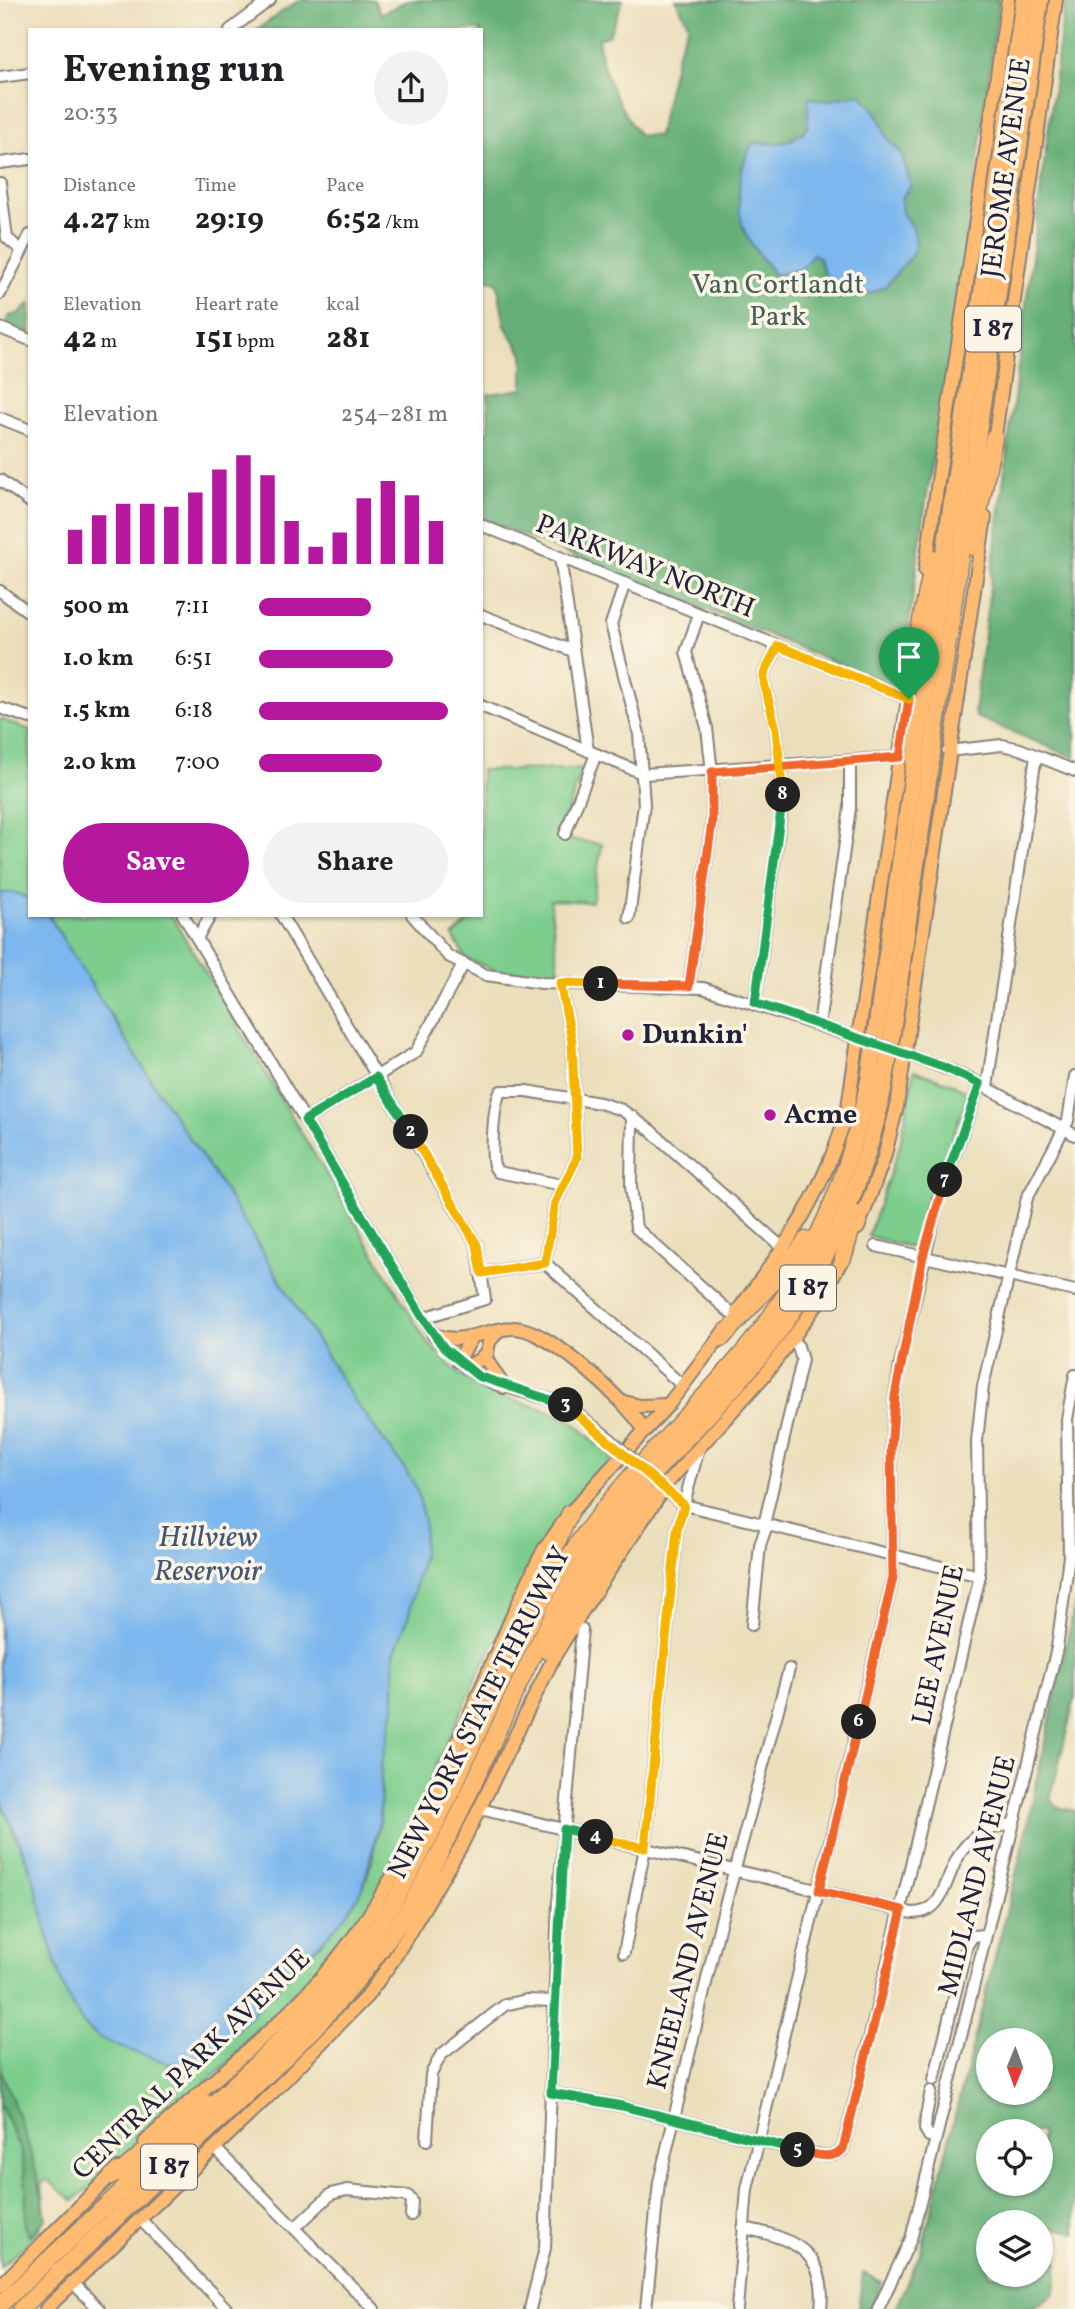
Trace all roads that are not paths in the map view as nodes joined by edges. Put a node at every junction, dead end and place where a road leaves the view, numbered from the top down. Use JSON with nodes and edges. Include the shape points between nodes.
{"nodes":[{"id":1,"x":270,"y":0,"type":"edge"},
{"id":2,"x":1008,"y":0,"type":"edge"},
{"id":3,"x":1024,"y":0,"type":"edge"},
{"id":4,"x":1040,"y":0,"type":"edge"},
{"id":5,"x":1056,"y":0,"type":"edge"},
{"id":6,"x":233,"y":28,"type":"edge"},
{"id":7,"x":28,"y":73,"type":"edge"},
{"id":8,"x":0,"y":77,"type":"edge"},
{"id":9,"x":28,"y":159,"type":"edge"},
{"id":10,"x":0,"y":163,"type":"edge"},
{"id":11,"x":0,"y":183,"type":"edge"},
{"id":12,"x":28,"y":238,"type":"edge"},
{"id":13,"x":0,"y":248,"type":"edge"},
{"id":14,"x":21,"y":250,"type":"junction"},
{"id":15,"x":0,"y":294,"type":"edge"},
{"id":16,"x":0,"y":328,"type":"edge"},
{"id":17,"x":28,"y":339,"type":"edge"},
{"id":18,"x":0,"y":418,"type":"edge"},
{"id":19,"x":28,"y":429,"type":"edge"},
{"id":20,"x":994,"y":437,"type":"junction"},
{"id":21,"x":958,"y":458,"type":"junction"},
{"id":22,"x":0,"y":480,"type":"edge"},
{"id":23,"x":28,"y":501,"type":"edge"},
{"id":24,"x":483,"y":526,"type":"edge"},
{"id":25,"x":560,"y":557,"type":"junction"},
{"id":26,"x":625,"y":583,"type":"junction"},
{"id":27,"x":0,"y":591,"type":"edge"},
{"id":28,"x":28,"y":612,"type":"edge"},
{"id":29,"x":699,"y":614,"type":"junction"},
{"id":30,"x":483,"y":616,"type":"edge"},
{"id":31,"x":916,"y":644,"type":"junction"},
{"id":32,"x":778,"y":646,"type":"junction"},
{"id":33,"x":573,"y":651,"type":"junction"},
{"id":34,"x":946,"y":658,"type":"junction"},
{"id":35,"x":916,"y":701,"type":"junction"},
{"id":36,"x":483,"y":707,"type":"edge"},
{"id":37,"x":0,"y":708,"type":"edge"},
{"id":38,"x":28,"y":717,"type":"edge"},
{"id":39,"x":948,"y":751,"type":"junction"},
{"id":40,"x":592,"y":753,"type":"junction"},
{"id":41,"x":1036,"y":756,"type":"junction"},
{"id":42,"x":900,"y":757,"type":"junction"},
{"id":43,"x":850,"y":761,"type":"junction"},
{"id":44,"x":780,"y":766,"type":"junction"},
{"id":45,"x":1075,"y":771,"type":"edge"},
{"id":46,"x":712,"y":772,"type":"junction"},
{"id":47,"x":644,"y":774,"type":"junction"},
{"id":48,"x":565,"y":834,"type":"dead end"},
{"id":49,"x":184,"y":917,"type":"edge"},
{"id":50,"x":210,"y":917,"type":"edge"},
{"id":51,"x":282,"y":917,"type":"edge"},
{"id":52,"x":414,"y":917,"type":"edge"},
{"id":53,"x":629,"y":918,"type":"dead end"},
{"id":54,"x":197,"y":938,"type":"junction"},
{"id":55,"x":463,"y":965,"type":"junction"},
{"id":56,"x":560,"y":983,"type":"junction"},
{"id":57,"x":689,"y":986,"type":"junction"},
{"id":58,"x":755,"y":1003,"type":"junction"},
{"id":59,"x":819,"y":1025,"type":"junction"},
{"id":60,"x":863,"y":1040,"type":"junction"},
{"id":61,"x":902,"y":1053,"type":"junction"},
{"id":62,"x":1075,"y":1076,"type":"edge"},
{"id":63,"x":376,"y":1077,"type":"junction"},
{"id":64,"x":983,"y":1086,"type":"junction"},
{"id":65,"x":573,"y":1101,"type":"junction"},
{"id":66,"x":632,"y":1116,"type":"junction"},
{"id":67,"x":878,"y":1117,"type":"junction"},
{"id":68,"x":305,"y":1120,"type":"junction"},
{"id":69,"x":1063,"y":1129,"type":"junction"},
{"id":70,"x":1075,"y":1135,"type":"edge"},
{"id":71,"x":562,"y":1185,"type":"junction"},
{"id":72,"x":833,"y":1201,"type":"junction"},
{"id":73,"x":876,"y":1246,"type":"dead end"},
{"id":74,"x":784,"y":1249,"type":"junction"},
{"id":75,"x":923,"y":1256,"type":"junction"},
{"id":76,"x":843,"y":1258,"type":"junction"},
{"id":77,"x":545,"y":1263,"type":"junction"},
{"id":78,"x":482,"y":1273,"type":"junction"},
{"id":79,"x":1008,"y":1275,"type":"junction"},
{"id":80,"x":1075,"y":1291,"type":"edge"},
{"id":81,"x":734,"y":1316,"type":"junction"},
{"id":82,"x":423,"y":1318,"type":"junction"},
{"id":83,"x":498,"y":1331,"type":"junction"},
{"id":84,"x":434,"y":1335,"type":"junction"},
{"id":85,"x":722,"y":1338,"type":"junction"},
{"id":86,"x":471,"y":1339,"type":"junction"},
{"id":87,"x":792,"y":1340,"type":"junction"},
{"id":88,"x":486,"y":1353,"type":"junction"},
{"id":89,"x":462,"y":1364,"type":"junction"},
{"id":90,"x":1075,"y":1375,"type":"edge"},
{"id":91,"x":683,"y":1385,"type":"junction"},
{"id":92,"x":504,"y":1387,"type":"junction"},
{"id":93,"x":620,"y":1401,"type":"junction"},
{"id":94,"x":668,"y":1405,"type":"junction"},
{"id":95,"x":645,"y":1432,"type":"junction"},
{"id":96,"x":1071,"y":1445,"type":"edge"},
{"id":97,"x":699,"y":1447,"type":"junction"},
{"id":98,"x":660,"y":1486,"type":"junction"},
{"id":99,"x":684,"y":1505,"type":"junction"},
{"id":100,"x":570,"y":1513,"type":"junction"},
{"id":101,"x":765,"y":1525,"type":"junction"},
{"id":102,"x":894,"y":1556,"type":"junction"},
{"id":103,"x":980,"y":1576,"type":"junction"},
{"id":104,"x":751,"y":1625,"type":"dead end"},
{"id":105,"x":582,"y":1629,"type":"dead end"},
{"id":106,"x":789,"y":1669,"type":"dead end"},
{"id":107,"x":470,"y":1752,"type":"junction"},
{"id":108,"x":487,"y":1753,"type":"junction"},
{"id":109,"x":480,"y":1810,"type":"junction"},
{"id":110,"x":1013,"y":1824,"type":"junction"},
{"id":111,"x":564,"y":1829,"type":"junction"},
{"id":112,"x":645,"y":1848,"type":"junction"},
{"id":113,"x":734,"y":1870,"type":"junction"},
{"id":114,"x":819,"y":1891,"type":"junction"},
{"id":115,"x":902,"y":1910,"type":"junction"},
{"id":116,"x":985,"y":1935,"type":"junction"},
{"id":117,"x":624,"y":1953,"type":"dead end"},
{"id":118,"x":554,"y":2001,"type":"junction"},
{"id":119,"x":238,"y":2080,"type":"junction"},
{"id":120,"x":551,"y":2093,"type":"junction"},
{"id":121,"x":673,"y":2120,"type":"junction"},
{"id":122,"x":935,"y":2137,"type":"junction"},
{"id":123,"x":428,"y":2140,"type":"dead end"},
{"id":124,"x":758,"y":2141,"type":"junction"},
{"id":125,"x":215,"y":2148,"type":"junction"},
{"id":126,"x":111,"y":2176,"type":"junction"},
{"id":127,"x":411,"y":2215,"type":"dead end"},
{"id":128,"x":140,"y":2219,"type":"junction"},
{"id":129,"x":295,"y":2228,"type":"junction"},
{"id":130,"x":743,"y":2228,"type":"junction"},
{"id":131,"x":74,"y":2283,"type":"junction"},
{"id":132,"x":0,"y":2286,"type":"edge"},
{"id":133,"x":0,"y":2305,"type":"edge"},
{"id":134,"x":21,"y":2309,"type":"edge"},
{"id":135,"x":46,"y":2309,"type":"edge"},
{"id":136,"x":99,"y":2309,"type":"edge"},
{"id":137,"x":227,"y":2309,"type":"edge"},
{"id":138,"x":374,"y":2309,"type":"edge"},
{"id":139,"x":530,"y":2309,"type":"edge"},
{"id":140,"x":646,"y":2309,"type":"edge"},
{"id":141,"x":737,"y":2309,"type":"edge"},
{"id":142,"x":821,"y":2309,"type":"edge"},
{"id":143,"x":878,"y":2309,"type":"edge"}],
"edges":[{"from":1,"to":6,"type":"street"},
{"from":2,"to":31,"type":"main road","name":"JEROME AVENUE"},
{"from":3,"to":21,"type":"highway","number":"I 87"},
{"from":4,"to":34,"type":"highway","number":"I 87"},
{"from":5,"to":20,"type":"main road","name":"JEROME AVENUE"},
{"from":7,"to":8,"type":"street"},
{"from":9,"to":10,"type":"street"},
{"from":11,"to":14,"type":"street","via":[[7,238]]},
{"from":12,"to":14,"type":"street"},
{"from":13,"to":14,"type":"street"},
{"from":14,"to":15,"type":"street"},
{"from":16,"to":17,"type":"street"},
{"from":18,"to":19,"type":"street"},
{"from":20,"to":34,"type":"highway","via":[[961,608]]},
{"from":20,"to":39,"type":"main road","name":"JEROME AVENUE","via":[[982,544]]},
{"from":21,"to":31,"type":"highway","via":[[943,508]]},
{"from":21,"to":35,"type":"highway","number":"I 87"},
{"from":22,"to":23,"type":"street"},
{"from":24,"to":25,"type":"street","name":"PARKWAY NORTH"},
{"from":25,"to":26,"type":"street","name":"PARKWAY NORTH"},
{"from":25,"to":33,"type":"street"},
{"from":26,"to":29,"type":"street","name":"PARKWAY NORTH"},
{"from":26,"to":47,"type":"street","via":[[611,624],[639,734]]},
{"from":27,"to":28,"type":"street"},
{"from":29,"to":32,"type":"street","name":"PARKWAY NORTH"},
{"from":29,"to":46,"type":"street","via":[[685,652],[707,728]]},
{"from":30,"to":33,"type":"street"},
{"from":31,"to":35,"type":"main road","name":"JEROME AVENUE"},
{"from":32,"to":35,"type":"street","name":"PARKWAY NORTH"},
{"from":32,"to":44,"type":"street","via":[[764,683]]},
{"from":33,"to":40,"type":"street"},
{"from":34,"to":67,"type":"highway","name":"NEW YORK STATE THRUWAY","number":"I 87"},
{"from":35,"to":42,"type":"main road","name":"CENTRAL PARK AVENUE"},
{"from":35,"to":72,"type":"highway","name":"NEW YORK STATE THRUWAY","number":"I 87","via":[[869,1080],[857,1133]]},
{"from":36,"to":40,"type":"street"},
{"from":37,"to":38,"type":"street"},
{"from":39,"to":41,"type":"street","via":[[1002,745]]},
{"from":39,"to":61,"type":"main road"},
{"from":40,"to":47,"type":"street"},
{"from":40,"to":48,"type":"street"},
{"from":41,"to":45,"type":"street"},
{"from":41,"to":64,"type":"street"},
{"from":42,"to":43,"type":"street"},
{"from":42,"to":60,"type":"main road","name":"CENTRAL PARK AVENUE"},
{"from":43,"to":44,"type":"street"},
{"from":43,"to":59,"type":"street","via":[[850,807]]},
{"from":44,"to":46,"type":"street"},
{"from":44,"to":58,"type":"street","via":[[783,799]]},
{"from":46,"to":47,"type":"street"},
{"from":46,"to":57,"type":"street","via":[[712,822]]},
{"from":47,"to":53,"type":"street","via":[[644,824]]},
{"from":49,"to":54,"type":"street"},
{"from":50,"to":54,"type":"street"},
{"from":51,"to":63,"type":"street"},
{"from":52,"to":55,"type":"street","via":[[438,947]]},
{"from":54,"to":68,"type":"street"},
{"from":55,"to":56,"type":"street","via":[[501,979]]},
{"from":55,"to":63,"type":"street","via":[[419,1050]]},
{"from":56,"to":57,"type":"street"},
{"from":56,"to":65,"type":"street","via":[[572,1041]]},
{"from":57,"to":58,"type":"street"},
{"from":58,"to":59,"type":"street"},
{"from":59,"to":60,"type":"street"},
{"from":60,"to":61,"type":"street","bridge":true},
{"from":60,"to":74,"type":"main road","name":"CENTRAL PARK AVENUE","via":[[832,1162]]},
{"from":61,"to":64,"type":"street"},
{"from":61,"to":76,"type":"main road","via":[[888,1145]]},
{"from":62,"to":69,"type":"street","name":"LEE AVENUE","via":[[1070,1115]]},
{"from":63,"to":68,"type":"street"},
{"from":63,"to":78,"type":"street","via":[[477,1245]]},
{"from":64,"to":69,"type":"street"},
{"from":64,"to":75,"type":"street","via":[[938,1200]]},
{"from":65,"to":66,"type":"street","via":[[613,1106]]},
{"from":65,"to":71,"type":"street","via":[[577,1158]]},
{"from":65,"to":71,"type":"street","via":[[509,1088],[498,1096],[494,1166],[498,1172]]},
{"from":66,"to":74,"type":"street"},
{"from":66,"to":81,"type":"street","via":[[636,1228]]},
{"from":67,"to":76,"type":"highway","via":[[867,1182]]},
{"from":67,"to":108,"type":"highway","name":"NEW YORK STATE THRUWAY","number":"I 87","via":[[854,1193],[806,1291],[752,1367],[600,1538],[558,1607]]},
{"from":68,"to":82,"type":"street"},
{"from":69,"to":70,"type":"street"},
{"from":69,"to":79,"type":"street","name":"LEE AVENUE","via":[[1027,1198]]},
{"from":71,"to":77,"type":"street"},
{"from":72,"to":85,"type":"highway","via":[[785,1269]]},
{"from":72,"to":107,"type":"highway","name":"NEW YORK STATE THRUWAY","number":"I 87","via":[[804,1262],[760,1331],[622,1486],[572,1551]]},
{"from":73,"to":75,"type":"street"},
{"from":74,"to":81,"type":"main road","name":"CENTRAL PARK AVENUE"},
{"from":75,"to":79,"type":"street"},
{"from":75,"to":102,"type":"street","via":[[895,1396],[891,1452]]},
{"from":76,"to":87,"type":"main road"},
{"from":77,"to":78,"type":"street"},
{"from":77,"to":91,"type":"street"},
{"from":78,"to":82,"type":"street","via":[[485,1299]]},
{"from":79,"to":80,"type":"street"},
{"from":79,"to":103,"type":"street","name":"LEE AVENUE","via":[[977,1425]]},
{"from":81,"to":85,"type":"main road","name":"CENTRAL PARK AVENUE"},
{"from":82,"to":84,"type":"street"},
{"from":83,"to":86,"type":"main road"},
{"from":83,"to":88,"type":"main road"},
{"from":83,"to":93,"type":"main road","via":[[514,1327],[540,1333]]},
{"from":84,"to":86,"type":"main road"},
{"from":84,"to":89,"type":"street"},
{"from":85,"to":91,"type":"main road","name":"CENTRAL PARK AVENUE"},
{"from":86,"to":89,"type":"main road"},
{"from":87,"to":97,"type":"main road"},
{"from":87,"to":101,"type":"street","via":[[802,1360]]},
{"from":88,"to":89,"type":"main road"},
{"from":88,"to":92,"type":"main road"},
{"from":89,"to":92,"type":"street"},
{"from":90,"to":96,"type":"street","name":"MIDLAND AVENUE","via":[[1068,1413]]},
{"from":91,"to":94,"type":"main road","name":"CENTRAL PARK AVENUE"},
{"from":92,"to":98,"type":"street","bridge":true,"via":[[563,1403]]},
{"from":93,"to":94,"type":"main road"},
{"from":93,"to":95,"type":"main road"},
{"from":94,"to":95,"type":"main road","name":"CENTRAL PARK AVENUE"},
{"from":95,"to":100,"type":"main road","name":"CENTRAL PARK AVENUE"},
{"from":96,"to":110,"type":"street","name":"MIDLAND AVENUE","via":[[1064,1610]]},
{"from":97,"to":98,"type":"main road"},
{"from":97,"to":99,"type":"street"},
{"from":98,"to":99,"type":"street"},
{"from":98,"to":108,"type":"highway","via":[[603,1558]]},
{"from":98,"to":109,"type":"main road","via":[[555,1655]]},
{"from":99,"to":101,"type":"street"},
{"from":99,"to":112,"type":"street","via":[[677,1530]]},
{"from":100,"to":107,"type":"highway","via":[[502,1665]]},
{"from":100,"to":126,"type":"main road","name":"CENTRAL PARK AVENUE","via":[[542,1551],[418,1828],[372,1910],[316,1985],[279,2023]]},
{"from":101,"to":102,"type":"street"},
{"from":101,"to":104,"type":"street"},
{"from":102,"to":103,"type":"street"},
{"from":102,"to":114,"type":"street","via":[[893,1578]]},
{"from":103,"to":115,"type":"street","name":"LEE AVENUE"},
{"from":105,"to":111,"type":"street"},
{"from":106,"to":113,"type":"street","name":"KNEELAND AVENUE"},
{"from":107,"to":119,"type":"highway","name":"NEW YORK STATE THRUWAY","number":"I 87","via":[[417,1861],[376,1930],[326,1993]]},
{"from":108,"to":134,"type":"highway","name":"NEW YORK STATE THRUWAY","number":"I 87","via":[[415,1898],[353,1986],[299,2045]]},
{"from":109,"to":111,"type":"street"},
{"from":109,"to":125,"type":"main road","via":[[393,1960],[367,1996]]},
{"from":110,"to":115,"type":"street","via":[[990,1828],[969,1842],[955,1859],[942,1896],[932,1908],[917,1913]]},
{"from":110,"to":116,"type":"street","name":"MIDLAND AVENUE"},
{"from":111,"to":112,"type":"street"},
{"from":111,"to":118,"type":"street"},
{"from":112,"to":113,"type":"street"},
{"from":112,"to":117,"type":"street"},
{"from":113,"to":114,"type":"street"},
{"from":113,"to":121,"type":"street","name":"KNEELAND AVENUE"},
{"from":114,"to":115,"type":"street"},
{"from":114,"to":124,"type":"street"},
{"from":115,"to":124,"type":"street","name":"LEE AVENUE","via":[[841,2153],[828,2156]]},
{"from":116,"to":122,"type":"street","name":"MIDLAND AVENUE"},
{"from":116,"to":122,"type":"street","via":[[973,1936],[967,1945],[925,2129]]},
{"from":118,"to":120,"type":"street"},
{"from":118,"to":123,"type":"street","via":[[505,2005],[441,2055],[431,2074]]},
{"from":119,"to":126,"type":"highway","via":[[217,2089]]},
{"from":119,"to":133,"type":"highway","name":"NEW YORK STATE THRUWAY","number":"I 87"},
{"from":120,"to":121,"type":"street"},
{"from":120,"to":139,"type":"street","via":[[545,2248]]},
{"from":121,"to":124,"type":"street"},
{"from":121,"to":140,"type":"street","name":"KNEELAND AVENUE","via":[[659,2182]]},
{"from":122,"to":143,"type":"street","name":"MIDLAND AVENUE","via":[[911,2239]]},
{"from":124,"to":130,"type":"street"},
{"from":125,"to":128,"type":"main road"},
{"from":125,"to":129,"type":"street"},
{"from":126,"to":132,"type":"main road","name":"CENTRAL PARK AVENUE"},
{"from":127,"to":129,"type":"street","via":[[408,2196],[347,2190],[331,2194]]},
{"from":128,"to":131,"type":"main road"},
{"from":128,"to":137,"type":"street"},
{"from":129,"to":138,"type":"street"},
{"from":130,"to":141,"type":"street"},
{"from":130,"to":142,"type":"street","via":[[785,2238],[804,2250],[818,2271]]},
{"from":131,"to":135,"type":"main road"},
{"from":131,"to":136,"type":"street"}]}
